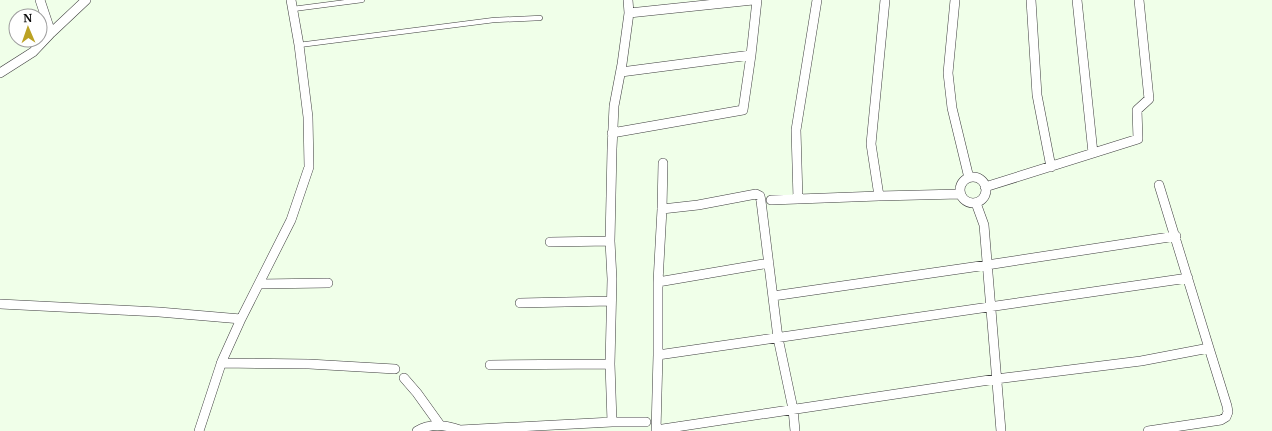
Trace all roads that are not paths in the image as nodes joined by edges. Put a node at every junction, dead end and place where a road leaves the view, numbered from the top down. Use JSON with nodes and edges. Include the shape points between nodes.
{"nodes":[{"id":1,"x":40,"y":0,"type":"edge"},
{"id":2,"x":86,"y":0,"type":"edge"},
{"id":3,"x":362,"y":0,"type":"edge"},
{"id":4,"x":628,"y":0,"type":"edge"},
{"id":5,"x":753,"y":0,"type":"edge"},
{"id":6,"x":757,"y":0,"type":"edge"},
{"id":7,"x":817,"y":0,"type":"edge"},
{"id":8,"x":885,"y":0,"type":"edge"},
{"id":9,"x":955,"y":0,"type":"edge"},
{"id":10,"x":1031,"y":0,"type":"edge"},
{"id":11,"x":1077,"y":0,"type":"edge"},
{"id":12,"x":1139,"y":0,"type":"edge"},
{"id":13,"x":689,"y":3,"type":"edge"},
{"id":14,"x":292,"y":5,"type":"edge"},
{"id":15,"x":630,"y":13,"type":"junction"},
{"id":16,"x":540,"y":18,"type":"dead end"},
{"id":17,"x":50,"y":34,"type":"junction"},
{"id":18,"x":299,"y":45,"type":"junction"},
{"id":19,"x":751,"y":55,"type":"junction"},
{"id":20,"x":621,"y":72,"type":"junction"},
{"id":21,"x":0,"y":73,"type":"edge"},
{"id":22,"x":612,"y":133,"type":"junction"},
{"id":23,"x":1093,"y":153,"type":"junction"},
{"id":24,"x":663,"y":163,"type":"dead end"},
{"id":25,"x":1051,"y":167,"type":"junction"},
{"id":26,"x":969,"y":178,"type":"junction"},
{"id":27,"x":1159,"y":185,"type":"dead end"},
{"id":28,"x":985,"y":187,"type":"junction"},
{"id":29,"x":960,"y":194,"type":"junction"},
{"id":30,"x":879,"y":196,"type":"junction"},
{"id":31,"x":798,"y":199,"type":"junction"},
{"id":32,"x":771,"y":200,"type":"dead end"},
{"id":33,"x":976,"y":203,"type":"junction"},
{"id":34,"x":662,"y":209,"type":"junction"},
{"id":35,"x":1176,"y":236,"type":"junction"},
{"id":36,"x":610,"y":241,"type":"junction"},
{"id":37,"x":550,"y":242,"type":"dead end"},
{"id":38,"x":769,"y":263,"type":"junction"},
{"id":39,"x":987,"y":265,"type":"junction"},
{"id":40,"x":1188,"y":278,"type":"junction"},
{"id":41,"x":658,"y":282,"type":"junction"},
{"id":42,"x":328,"y":283,"type":"dead end"},
{"id":43,"x":259,"y":284,"type":"junction"},
{"id":44,"x":773,"y":296,"type":"junction"},
{"id":45,"x":611,"y":302,"type":"junction"},
{"id":46,"x":520,"y":303,"type":"dead end"},
{"id":47,"x":0,"y":304,"type":"edge"},
{"id":48,"x":990,"y":307,"type":"junction"},
{"id":49,"x":241,"y":319,"type":"junction"},
{"id":50,"x":778,"y":338,"type":"junction"},
{"id":51,"x":1209,"y":348,"type":"junction"},
{"id":52,"x":658,"y":355,"type":"junction"},
{"id":53,"x":221,"y":363,"type":"junction"},
{"id":54,"x":610,"y":364,"type":"junction"},
{"id":55,"x":490,"y":365,"type":"dead end"},
{"id":56,"x":395,"y":369,"type":"dead end"},
{"id":57,"x":404,"y":378,"type":"dead end"},
{"id":58,"x":996,"y":379,"type":"junction"},
{"id":59,"x":793,"y":409,"type":"junction"},
{"id":60,"x":612,"y":422,"type":"junction"},
{"id":61,"x":646,"y":422,"type":"dead end"},
{"id":62,"x":440,"y":425,"type":"junction"},
{"id":63,"x":460,"y":430,"type":"edge"},
{"id":64,"x":656,"y":430,"type":"edge"},
{"id":65,"x":199,"y":431,"type":"edge"},
{"id":66,"x":417,"y":431,"type":"edge"},
{"id":67,"x":795,"y":431,"type":"edge"},
{"id":68,"x":1001,"y":431,"type":"edge"},
{"id":69,"x":1148,"y":431,"type":"edge"}],
"edges":[{"from":1,"to":17,"type":"street"},
{"from":2,"to":17,"type":"street"},
{"from":3,"to":14,"type":"lane"},
{"from":4,"to":15,"type":"street"},
{"from":5,"to":13,"type":"street"},
{"from":6,"to":19,"type":"street"},
{"from":7,"to":31,"type":"street","via":[[796,130]]},
{"from":8,"to":30,"type":"street","via":[[871,144]]},
{"from":9,"to":26,"type":"street","via":[[948,73],[952,108]]},
{"from":10,"to":25,"type":"street","via":[[1037,95]]},
{"from":11,"to":23,"type":"street"},
{"from":12,"to":23,"type":"street","via":[[1149,99],[1137,110],[1138,139]]},
{"from":13,"to":15,"type":"street"},
{"from":14,"to":18,"type":"street"},
{"from":15,"to":20,"type":"street"},
{"from":16,"to":18,"type":"lane","via":[[494,20]]},
{"from":17,"to":21,"type":"street","via":[[34,52]]},
{"from":18,"to":43,"type":"street","via":[[308,117],[310,167],[291,220]]},
{"from":19,"to":20,"type":"street"},
{"from":19,"to":22,"type":"street","via":[[743,110]]},
{"from":20,"to":22,"type":"street"},
{"from":22,"to":36,"type":"street"},
{"from":23,"to":25,"type":"street"},
{"from":24,"to":34,"type":"street"},
{"from":25,"to":28,"type":"street"},
{"from":26,"to":28,"type":"street","via":[[979,179]]},
{"from":26,"to":29,"type":"street","via":[[961,184]]},
{"from":27,"to":35,"type":"street"},
{"from":28,"to":33,"type":"street","via":[[984,197]]},
{"from":29,"to":30,"type":"street"},
{"from":29,"to":33,"type":"street","via":[[966,202]]},
{"from":30,"to":31,"type":"street"},
{"from":31,"to":32,"type":"street"},
{"from":33,"to":39,"type":"street","via":[[984,225]]},
{"from":34,"to":38,"type":"street","via":[[756,194],[760,196]]},
{"from":34,"to":41,"type":"street"},
{"from":35,"to":39,"type":"street"},
{"from":35,"to":40,"type":"street"},
{"from":36,"to":37,"type":"street"},
{"from":36,"to":45,"type":"street"},
{"from":38,"to":41,"type":"street"},
{"from":38,"to":44,"type":"street"},
{"from":39,"to":44,"type":"street"},
{"from":39,"to":48,"type":"street"},
{"from":40,"to":48,"type":"street"},
{"from":40,"to":51,"type":"street"},
{"from":41,"to":52,"type":"street"},
{"from":42,"to":43,"type":"street"},
{"from":43,"to":49,"type":"street"},
{"from":44,"to":50,"type":"street"},
{"from":45,"to":46,"type":"street"},
{"from":45,"to":54,"type":"street"},
{"from":47,"to":49,"type":"street"},
{"from":48,"to":50,"type":"street"},
{"from":48,"to":58,"type":"street"},
{"from":49,"to":53,"type":"street"},
{"from":50,"to":52,"type":"street"},
{"from":50,"to":59,"type":"street"},
{"from":51,"to":58,"type":"street","via":[[1141,361]]},
{"from":51,"to":69,"type":"street","via":[[1227,406],[1226,417],[1221,420]]},
{"from":52,"to":64,"type":"street"},
{"from":53,"to":56,"type":"street","via":[[309,364]]},
{"from":53,"to":65,"type":"street"},
{"from":54,"to":55,"type":"street"},
{"from":54,"to":60,"type":"street"},
{"from":57,"to":62,"type":"street"},
{"from":58,"to":59,"type":"street"},
{"from":58,"to":68,"type":"street"},
{"from":59,"to":64,"type":"street"},
{"from":59,"to":67,"type":"street"},
{"from":60,"to":61,"type":"street"},
{"from":60,"to":63,"type":"street"},
{"from":62,"to":63,"type":"street"},
{"from":62,"to":66,"type":"street"}]}
